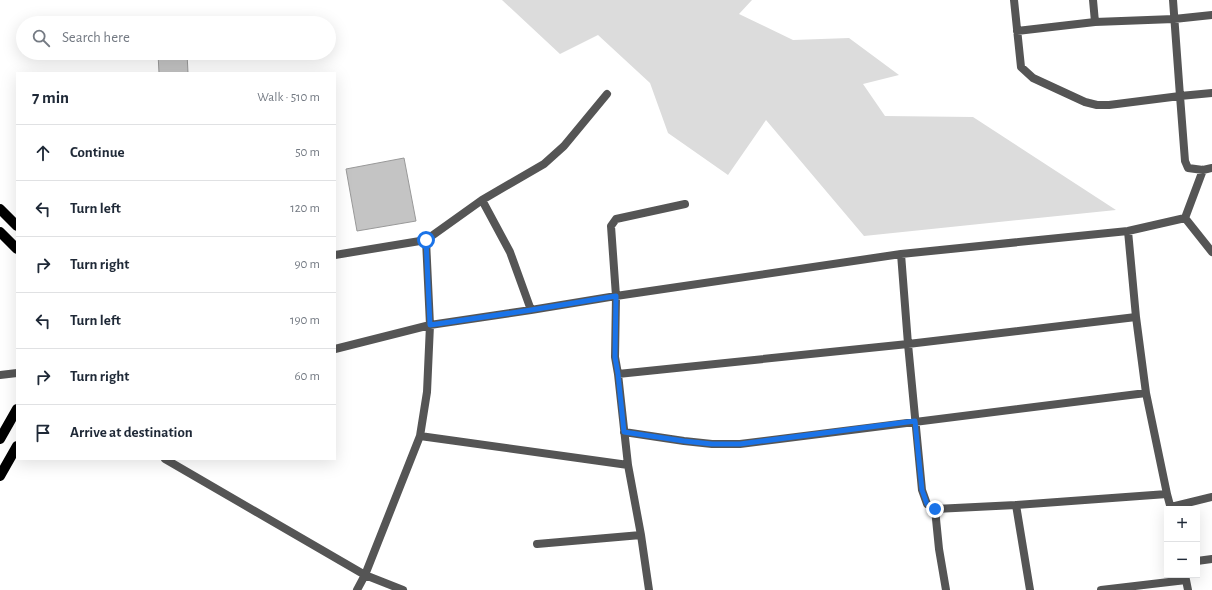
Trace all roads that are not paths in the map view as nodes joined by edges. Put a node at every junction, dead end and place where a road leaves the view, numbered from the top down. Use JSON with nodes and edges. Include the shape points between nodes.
{"nodes":[{"id":1,"x":1014,"y":0,"type":"edge"},
{"id":2,"x":1093,"y":0,"type":"edge"},
{"id":3,"x":1173,"y":0,"type":"edge"},
{"id":4,"x":1212,"y":15,"type":"edge"},
{"id":5,"x":1174,"y":19,"type":"junction"},
{"id":6,"x":1095,"y":22,"type":"junction"},
{"id":7,"x":1017,"y":31,"type":"junction"},
{"id":8,"x":1212,"y":93,"type":"edge"},
{"id":9,"x":607,"y":94,"type":"dead end"},
{"id":10,"x":1180,"y":96,"type":"junction"},
{"id":11,"x":1212,"y":168,"type":"edge"},
{"id":12,"x":1203,"y":170,"type":"junction"},
{"id":13,"x":482,"y":200,"type":"junction"},
{"id":14,"x":685,"y":204,"type":"dead end"},
{"id":15,"x":0,"y":209,"type":"edge"},
{"id":16,"x":1185,"y":218,"type":"junction"},
{"id":17,"x":16,"y":225,"type":"edge"},
{"id":18,"x":1128,"y":231,"type":"junction"},
{"id":19,"x":0,"y":232,"type":"edge"},
{"id":20,"x":426,"y":240,"type":"junction"},
{"id":21,"x":16,"y":248,"type":"edge"},
{"id":22,"x":1212,"y":252,"type":"edge"},
{"id":23,"x":901,"y":254,"type":"junction"},
{"id":24,"x":336,"y":255,"type":"edge"},
{"id":25,"x":616,"y":296,"type":"junction"},
{"id":26,"x":531,"y":310,"type":"junction"},
{"id":27,"x":1136,"y":317,"type":"junction"},
{"id":28,"x":430,"y":325,"type":"junction"},
{"id":29,"x":908,"y":344,"type":"junction"},
{"id":30,"x":336,"y":349,"type":"edge"},
{"id":31,"x":16,"y":373,"type":"edge"},
{"id":32,"x":618,"y":374,"type":"junction"},
{"id":33,"x":0,"y":375,"type":"edge"},
{"id":34,"x":1146,"y":392,"type":"junction"},
{"id":35,"x":16,"y":411,"type":"edge"},
{"id":36,"x":915,"y":421,"type":"junction"},
{"id":37,"x":624,"y":432,"type":"junction"},
{"id":38,"x":420,"y":436,"type":"junction"},
{"id":39,"x":0,"y":439,"type":"edge"},
{"id":40,"x":16,"y":448,"type":"edge"},
{"id":41,"x":167,"y":460,"type":"edge"},
{"id":42,"x":628,"y":465,"type":"junction"},
{"id":43,"x":0,"y":476,"type":"edge"},
{"id":44,"x":1167,"y":494,"type":"junction"},
{"id":45,"x":1212,"y":497,"type":"edge"},
{"id":46,"x":1016,"y":505,"type":"junction"},
{"id":47,"x":1170,"y":506,"type":"edge"},
{"id":48,"x":1178,"y":506,"type":"edge"},
{"id":49,"x":935,"y":509,"type":"junction"},
{"id":50,"x":641,"y":535,"type":"junction"},
{"id":51,"x":537,"y":544,"type":"dead end"},
{"id":52,"x":1212,"y":559,"type":"edge"},
{"id":53,"x":1200,"y":561,"type":"edge"},
{"id":54,"x":365,"y":575,"type":"junction"},
{"id":55,"x":1186,"y":578,"type":"edge"},
{"id":56,"x":357,"y":590,"type":"edge"},
{"id":57,"x":403,"y":590,"type":"edge"},
{"id":58,"x":649,"y":590,"type":"edge"},
{"id":59,"x":946,"y":590,"type":"edge"},
{"id":60,"x":1030,"y":590,"type":"edge"},
{"id":61,"x":1101,"y":590,"type":"edge"},
{"id":62,"x":1188,"y":590,"type":"edge"}],
"edges":[{"from":1,"to":7,"type":"street"},
{"from":2,"to":6,"type":"street"},
{"from":3,"to":5,"type":"street"},
{"from":4,"to":5,"type":"street"},
{"from":5,"to":6,"type":"street"},
{"from":5,"to":10,"type":"street"},
{"from":6,"to":7,"type":"street"},
{"from":7,"to":10,"type":"street","via":[[1021,67],[1033,78],[1085,102],[1109,105]]},
{"from":8,"to":10,"type":"street"},
{"from":9,"to":13,"type":"street","via":[[564,146],[544,164]]},
{"from":10,"to":12,"type":"street","via":[[1185,161],[1188,168]]},
{"from":11,"to":12,"type":"street"},
{"from":12,"to":16,"type":"street"},
{"from":13,"to":20,"type":"street"},
{"from":13,"to":26,"type":"street","via":[[510,252]]},
{"from":14,"to":25,"type":"street","via":[[616,219],[611,226]]},
{"from":15,"to":17,"type":"main road"},
{"from":16,"to":18,"type":"street"},
{"from":16,"to":22,"type":"street"},
{"from":18,"to":23,"type":"street"},
{"from":18,"to":27,"type":"street"},
{"from":19,"to":21,"type":"main road"},
{"from":20,"to":24,"type":"street"},
{"from":20,"to":28,"type":"street"},
{"from":23,"to":25,"type":"street"},
{"from":23,"to":29,"type":"street"},
{"from":25,"to":26,"type":"street"},
{"from":25,"to":32,"type":"street","via":[[615,357]]},
{"from":26,"to":28,"type":"street"},
{"from":27,"to":29,"type":"street"},
{"from":27,"to":34,"type":"street"},
{"from":28,"to":30,"type":"street"},
{"from":28,"to":38,"type":"street","via":[[427,392]]},
{"from":29,"to":32,"type":"street"},
{"from":29,"to":36,"type":"street"},
{"from":31,"to":33,"type":"street"},
{"from":32,"to":37,"type":"street"},
{"from":34,"to":36,"type":"street"},
{"from":34,"to":44,"type":"street"},
{"from":35,"to":39,"type":"main road"},
{"from":36,"to":37,"type":"street","via":[[740,444],[712,444]]},
{"from":36,"to":49,"type":"street","via":[[922,490],[927,504]]},
{"from":37,"to":42,"type":"street"},
{"from":38,"to":42,"type":"street"},
{"from":38,"to":54,"type":"street"},
{"from":40,"to":43,"type":"main road"},
{"from":41,"to":54,"type":"street"},
{"from":42,"to":50,"type":"street"},
{"from":44,"to":46,"type":"street"},
{"from":44,"to":47,"type":"street"},
{"from":45,"to":48,"type":"street"},
{"from":46,"to":49,"type":"street"},
{"from":46,"to":60,"type":"street"},
{"from":49,"to":59,"type":"street"},
{"from":50,"to":51,"type":"street"},
{"from":50,"to":58,"type":"street"},
{"from":52,"to":53,"type":"street"},
{"from":54,"to":56,"type":"street"},
{"from":54,"to":57,"type":"street"},
{"from":55,"to":61,"type":"street"},
{"from":55,"to":62,"type":"street"}]}
